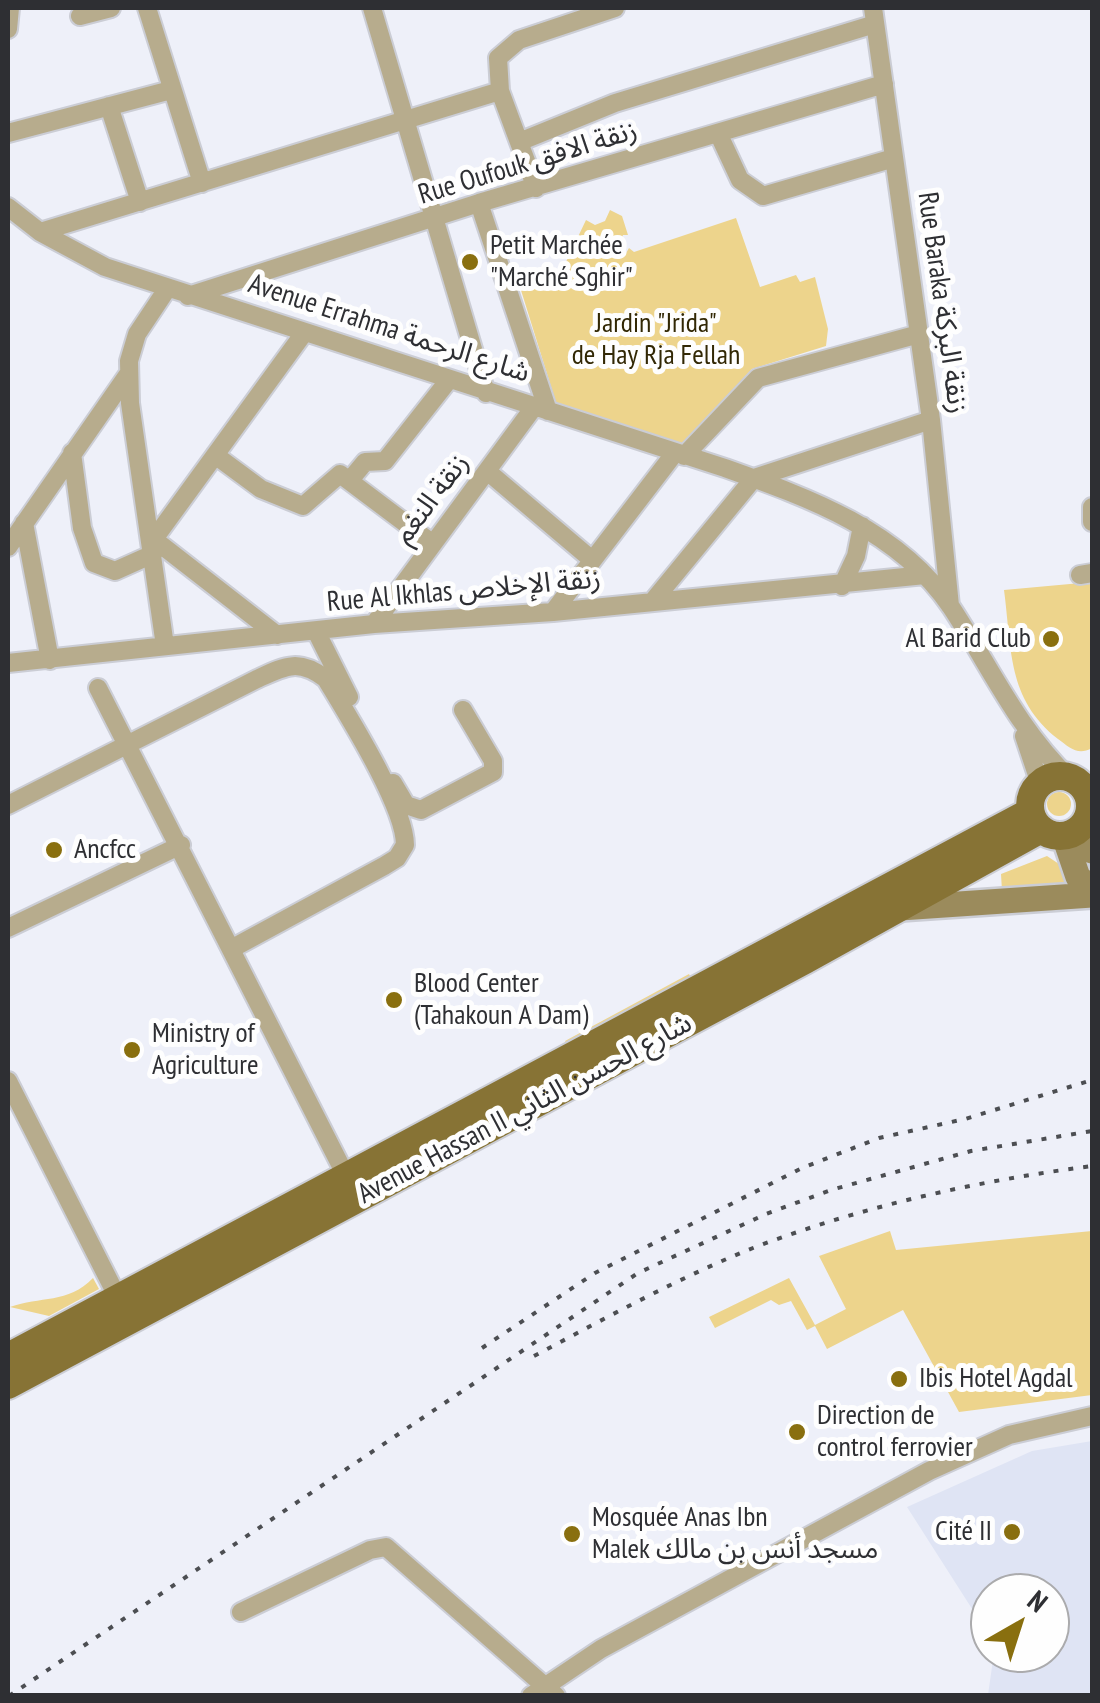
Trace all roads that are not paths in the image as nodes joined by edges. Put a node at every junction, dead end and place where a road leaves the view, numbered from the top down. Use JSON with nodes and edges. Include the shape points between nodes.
{"nodes":[{"id":1,"x":10,"y":8,"type":"edge"},
{"id":2,"x":112,"y":8,"type":"edge"},
{"id":3,"x":147,"y":8,"type":"edge"},
{"id":4,"x":372,"y":8,"type":"edge"},
{"id":5,"x":615,"y":8,"type":"edge"},
{"id":6,"x":80,"y":16,"type":"dead end"},
{"id":7,"x":557,"y":16,"type":"edge"},
{"id":8,"x":874,"y":16,"type":"edge"},
{"id":9,"x":8,"y":28,"type":"edge"},
{"id":10,"x":884,"y":84,"type":"junction"},
{"id":11,"x":171,"y":90,"type":"junction"},
{"id":12,"x":500,"y":91,"type":"junction"},
{"id":13,"x":108,"y":106,"type":"junction"},
{"id":14,"x":405,"y":117,"type":"junction"},
{"id":15,"x":8,"y":134,"type":"edge"},
{"id":16,"x":719,"y":135,"type":"junction"},
{"id":17,"x":519,"y":142,"type":"junction"},
{"id":18,"x":894,"y":158,"type":"junction"},
{"id":19,"x":202,"y":183,"type":"junction"},
{"id":20,"x":536,"y":188,"type":"junction"},
{"id":21,"x":140,"y":202,"type":"junction"},
{"id":22,"x":479,"y":204,"type":"junction"},
{"id":23,"x":8,"y":207,"type":"edge"},
{"id":24,"x":432,"y":220,"type":"junction"},
{"id":25,"x":40,"y":232,"type":"junction"},
{"id":26,"x":167,"y":289,"type":"junction"},
{"id":27,"x":187,"y":296,"type":"junction"},
{"id":28,"x":304,"y":334,"type":"junction"},
{"id":29,"x":919,"y":334,"type":"junction"},
{"id":30,"x":130,"y":373,"type":"junction"},
{"id":31,"x":448,"y":381,"type":"junction"},
{"id":32,"x":486,"y":393,"type":"junction"},
{"id":33,"x":541,"y":409,"type":"junction"},
{"id":34,"x":931,"y":420,"type":"junction"},
{"id":35,"x":72,"y":453,"type":"junction"},
{"id":36,"x":215,"y":455,"type":"junction"},
{"id":37,"x":679,"y":455,"type":"junction"},
{"id":38,"x":487,"y":471,"type":"junction"},
{"id":39,"x":754,"y":478,"type":"junction"},
{"id":40,"x":350,"y":480,"type":"junction"},
{"id":41,"x":1092,"y":507,"type":"edge"},
{"id":42,"x":1092,"y":522,"type":"edge"},
{"id":43,"x":24,"y":523,"type":"junction"},
{"id":44,"x":862,"y":526,"type":"junction"},
{"id":45,"x":153,"y":543,"type":"junction"},
{"id":46,"x":433,"y":544,"type":"junction"},
{"id":47,"x":8,"y":547,"type":"edge"},
{"id":48,"x":591,"y":559,"type":"junction"},
{"id":49,"x":925,"y":574,"type":"junction"},
{"id":50,"x":842,"y":586,"type":"junction"},
{"id":51,"x":653,"y":601,"type":"junction"},
{"id":52,"x":950,"y":606,"type":"junction"},
{"id":53,"x":553,"y":612,"type":"junction"},
{"id":54,"x":374,"y":624,"type":"junction"},
{"id":55,"x":316,"y":631,"type":"junction"},
{"id":56,"x":277,"y":635,"type":"junction"},
{"id":57,"x":165,"y":646,"type":"junction"},
{"id":58,"x":50,"y":660,"type":"junction"},
{"id":59,"x":8,"y":664,"type":"edge"},
{"id":60,"x":98,"y":688,"type":"dead end"},
{"id":61,"x":463,"y":710,"type":"dead end"},
{"id":62,"x":1018,"y":721,"type":"junction"},
{"id":63,"x":130,"y":745,"type":"junction"},
{"id":64,"x":1040,"y":784,"type":"joint"},
{"id":65,"x":8,"y":806,"type":"edge"},
{"id":66,"x":1073,"y":809,"type":"edge"},
{"id":67,"x":181,"y":846,"type":"junction"},
{"id":68,"x":1092,"y":892,"type":"edge"},
{"id":69,"x":900,"y":908,"type":"junction"},
{"id":70,"x":8,"y":928,"type":"edge"},
{"id":71,"x":231,"y":948,"type":"junction"},
{"id":72,"x":8,"y":1081,"type":"edge"},
{"id":73,"x":346,"y":1176,"type":"junction"},
{"id":74,"x":118,"y":1298,"type":"junction"},
{"id":75,"x":8,"y":1357,"type":"edge"},
{"id":76,"x":8,"y":1385,"type":"edge"},
{"id":77,"x":1092,"y":1416,"type":"edge"},
{"id":78,"x":241,"y":1612,"type":"dead end"},
{"id":79,"x":543,"y":1692,"type":"edge"}],
"edges":[{"from":1,"to":9,"type":"street"},
{"from":2,"to":6,"type":"street"},
{"from":3,"to":11,"type":"street"},
{"from":4,"to":14,"type":"street"},
{"from":5,"to":7,"type":"street"},
{"from":7,"to":12,"type":"street","via":[[502,51]]},
{"from":8,"to":10,"type":"street","name":"Rue Baraka زنقة البركة"},
{"from":8,"to":17,"type":"street"},
{"from":10,"to":16,"type":"street","name":"Rue Oufouk زنقة الافق"},
{"from":10,"to":18,"type":"street","name":"Rue Baraka زنقة البركة"},
{"from":11,"to":13,"type":"street"},
{"from":11,"to":19,"type":"street"},
{"from":12,"to":14,"type":"street"},
{"from":12,"to":17,"type":"street"},
{"from":13,"to":15,"type":"street"},
{"from":13,"to":21,"type":"street"},
{"from":14,"to":19,"type":"street"},
{"from":14,"to":24,"type":"street"},
{"from":16,"to":18,"type":"street","via":[[740,180],[763,196]]},
{"from":16,"to":20,"type":"street","name":"Rue Oufouk زنقة الافق"},
{"from":17,"to":20,"type":"street"},
{"from":18,"to":29,"type":"street","name":"Rue Baraka زنقة البركة"},
{"from":19,"to":21,"type":"street"},
{"from":20,"to":22,"type":"street","name":"Rue Oufouk زنقة الافق"},
{"from":21,"to":25,"type":"street"},
{"from":22,"to":24,"type":"street","name":"Rue Oufouk زنقة الافق"},
{"from":22,"to":33,"type":"street"},
{"from":23,"to":25,"type":"street","name":"Avenue Errahma شارع الرحمة"},
{"from":24,"to":27,"type":"street","name":"Rue Oufouk زنقة الافق"},
{"from":24,"to":32,"type":"street"},
{"from":25,"to":26,"type":"street","name":"Avenue Errahma شارع الرحمة","via":[[105,268]]},
{"from":26,"to":27,"type":"street","name":"Avenue Errahma شارع الرحمة"},
{"from":26,"to":30,"type":"street","via":[[137,334]]},
{"from":27,"to":28,"type":"street","name":"Avenue Errahma شارع الرحمة"},
{"from":28,"to":31,"type":"street","name":"Avenue Errahma شارع الرحمة"},
{"from":28,"to":36,"type":"street"},
{"from":29,"to":34,"type":"street","name":"Rue Baraka زنقة البركة"},
{"from":29,"to":37,"type":"street","via":[[758,378]]},
{"from":30,"to":35,"type":"street"},
{"from":30,"to":45,"type":"street"},
{"from":31,"to":32,"type":"street","name":"Avenue Errahma شارع الرحمة"},
{"from":31,"to":40,"type":"street","via":[[385,461],[365,462]]},
{"from":32,"to":33,"type":"street","name":"Avenue Errahma شارع الرحمة"},
{"from":33,"to":37,"type":"street","name":"Avenue Errahma شارع الرحمة"},
{"from":33,"to":38,"type":"street","name":"زنقة النغم"},
{"from":34,"to":39,"type":"street"},
{"from":34,"to":52,"type":"street","name":"Rue Baraka زنقة البركة"},
{"from":35,"to":43,"type":"street"},
{"from":35,"to":45,"type":"street","via":[[89,556],[99,568],[115,572]]},
{"from":36,"to":40,"type":"street","via":[[261,489],[303,506],[337,474]]},
{"from":36,"to":45,"type":"street"},
{"from":37,"to":39,"type":"street","name":"Avenue Errahma شارع الرحمة"},
{"from":37,"to":48,"type":"street"},
{"from":38,"to":46,"type":"street","name":"زنقة النغم"},
{"from":38,"to":48,"type":"street"},
{"from":39,"to":44,"type":"street","name":"Avenue Errahma شارع الرحمة"},
{"from":39,"to":51,"type":"street"},
{"from":40,"to":46,"type":"street"},
{"from":41,"to":42,"type":"street"},
{"from":43,"to":47,"type":"street"},
{"from":43,"to":58,"type":"street"},
{"from":44,"to":49,"type":"street","name":"Avenue Errahma شارع الرحمة"},
{"from":44,"to":50,"type":"street"},
{"from":45,"to":56,"type":"street"},
{"from":45,"to":57,"type":"street"},
{"from":46,"to":54,"type":"street","name":"زنقة النغم"},
{"from":48,"to":53,"type":"street"},
{"from":49,"to":50,"type":"street","name":"Rue Al Ikhlas زنقة الإخلاص"},
{"from":49,"to":52,"type":"street","name":"Avenue Errahma شارع الرحمة"},
{"from":50,"to":51,"type":"street","name":"Rue Al Ikhlas زنقة الإخلاص"},
{"from":51,"to":53,"type":"street","name":"Rue Al Ikhlas زنقة الإخلاص"},
{"from":52,"to":62,"type":"street","name":"Avenue Errahma شارع الرحمة"},
{"from":53,"to":54,"type":"street","name":"Rue Al Ikhlas زنقة الإخلاص"},
{"from":54,"to":55,"type":"street","name":"Rue Al Ikhlas زنقة الإخلاص"},
{"from":55,"to":56,"type":"street","name":"Rue Al Ikhlas زنقة الإخلاص"},
{"from":55,"to":61,"type":"street","via":[[394,785],[414,809],[494,772]]},
{"from":56,"to":57,"type":"street","name":"Rue Al Ikhlas زنقة الإخلاص"},
{"from":57,"to":58,"type":"street","name":"Rue Al Ikhlas زنقة الإخلاص"},
{"from":58,"to":59,"type":"street","name":"Rue Al Ikhlas زنقة الإخلاص"},
{"from":60,"to":63,"type":"street"},
{"from":62,"to":64,"type":"street","name":"Avenue Errahma شارع الرحمة"},
{"from":62,"to":66,"type":"street","name":"Avenue Errahma شارع الرحمة"},
{"from":63,"to":65,"type":"street"},
{"from":63,"to":67,"type":"street"},
{"from":63,"to":71,"type":"street","via":[[238,687],[302,663],[326,678],[382,784],[404,836],[397,858]]},
{"from":64,"to":66,"type":"main road","via":[[1051,778]]},
{"from":66,"to":68,"type":"street","via":[[1078,877]]},
{"from":66,"to":69,"type":"main road","name":"Avenue Hassan II شارع الحسن الثاني"},
{"from":66,"to":73,"type":"main road","name":"Avenue Hassan II شارع الحسن الثاني"},
{"from":67,"to":70,"type":"street"},
{"from":67,"to":71,"type":"street"},
{"from":68,"to":69,"type":"street"},
{"from":69,"to":76,"type":"main road","name":"Avenue Hassan II شارع الحسن الثاني"},
{"from":71,"to":73,"type":"street"},
{"from":72,"to":74,"type":"street"},
{"from":73,"to":74,"type":"main road","name":"Avenue Hassan II شارع الحسن الثاني"},
{"from":74,"to":75,"type":"main road","name":"Avenue Hassan II شارع الحسن الثاني"},
{"from":77,"to":79,"type":"street","via":[[1010,1435],[929,1471],[600,1649]]},
{"from":78,"to":79,"type":"street","via":[[386,1548]]}]}
